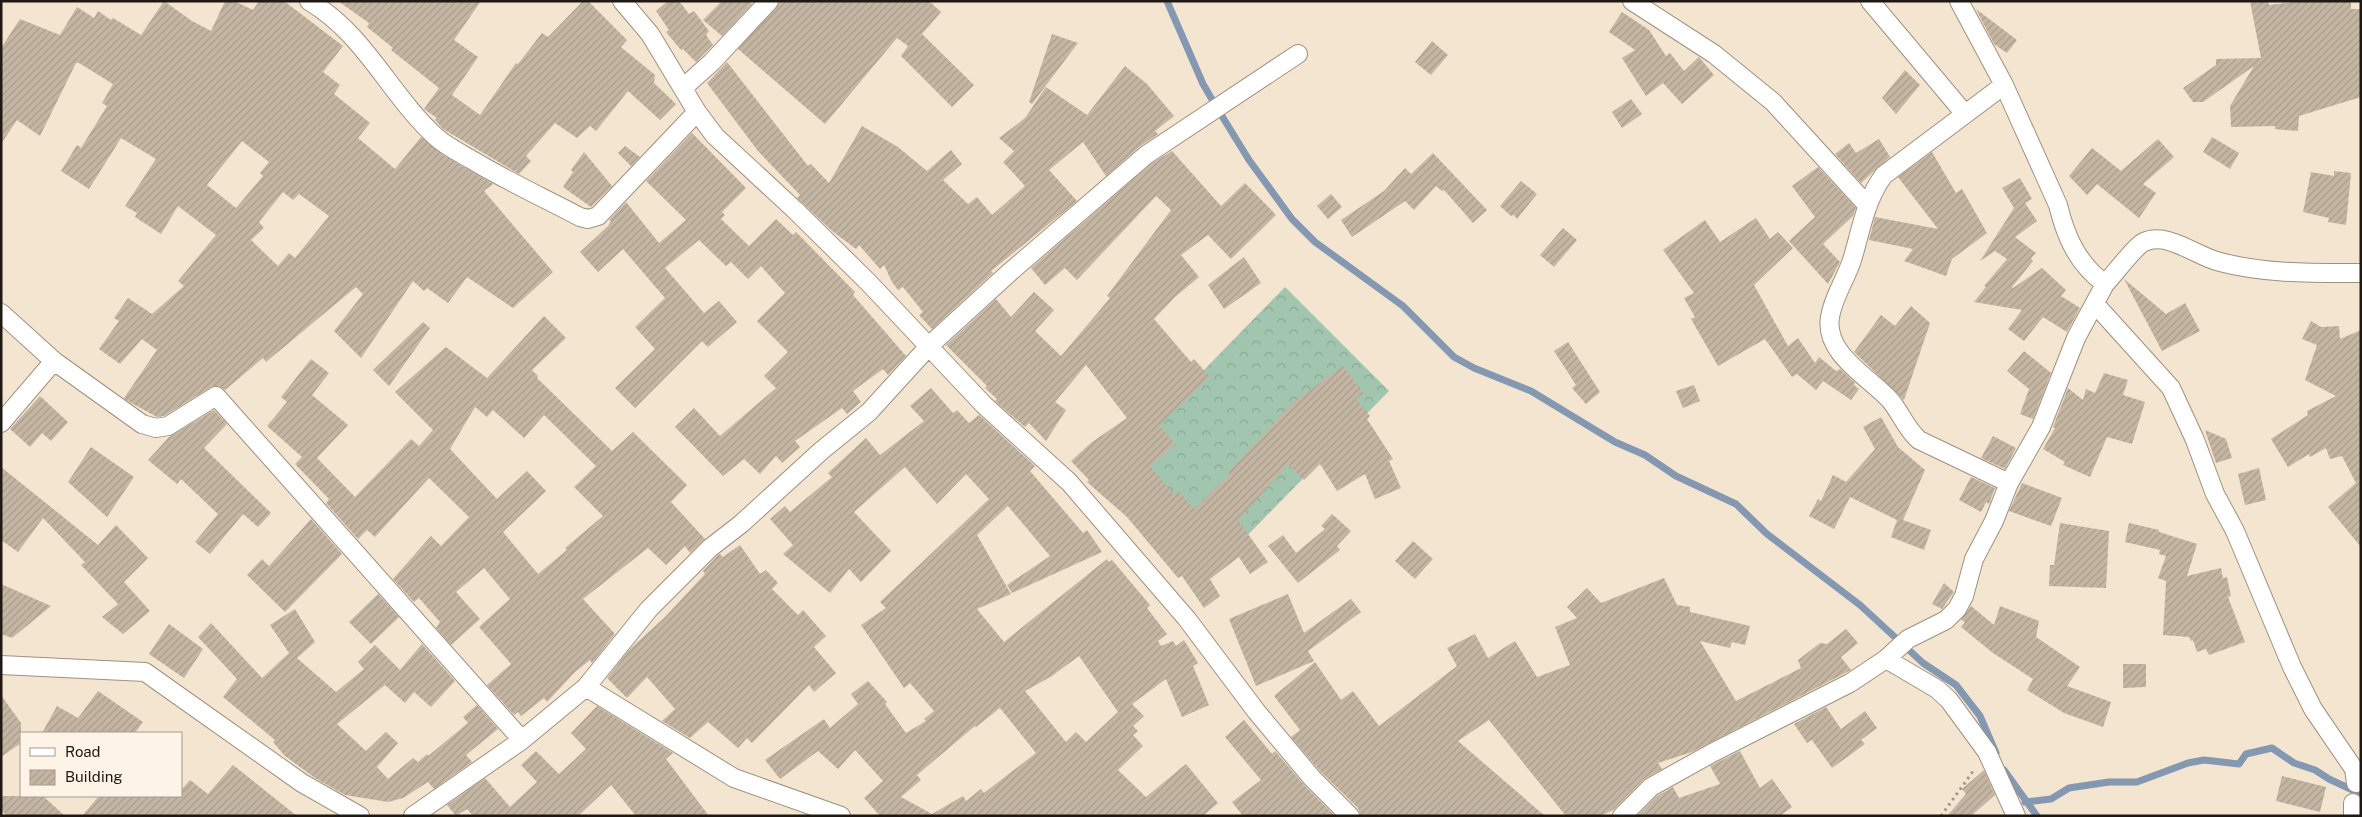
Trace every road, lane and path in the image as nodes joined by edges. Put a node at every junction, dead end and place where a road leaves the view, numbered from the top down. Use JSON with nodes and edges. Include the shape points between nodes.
{"nodes":[{"id":1,"x":309,"y":1,"type":"edge"},
{"id":2,"x":622,"y":1,"type":"edge"},
{"id":3,"x":769,"y":1,"type":"edge"},
{"id":4,"x":1632,"y":1,"type":"edge"},
{"id":5,"x":1870,"y":1,"type":"edge"},
{"id":6,"x":1959,"y":1,"type":"edge"},
{"id":7,"x":1298,"y":54,"type":"dead end"},
{"id":8,"x":2004,"y":85,"type":"junction"},
{"id":9,"x":684,"y":87,"type":"junction"},
{"id":10,"x":697,"y":112,"type":"junction"},
{"id":11,"x":1965,"y":114,"type":"junction"},
{"id":12,"x":1868,"y":206,"type":"junction"},
{"id":13,"x":2361,"y":274,"type":"edge"},
{"id":14,"x":2105,"y":284,"type":"junction"},
{"id":15,"x":2095,"y":304,"type":"junction"},
{"id":16,"x":1,"y":313,"type":"edge"},
{"id":17,"x":930,"y":345,"type":"junction"},
{"id":18,"x":54,"y":361,"type":"junction"},
{"id":19,"x":1,"y":423,"type":"edge"},
{"id":20,"x":2009,"y":483,"type":"junction"},
{"id":21,"x":1890,"y":656,"type":"junction"},
{"id":22,"x":1,"y":665,"type":"edge"},
{"id":23,"x":586,"y":687,"type":"junction"},
{"id":24,"x":522,"y":740,"type":"junction"},
{"id":25,"x":1987,"y":752,"type":"junction"},
{"id":26,"x":2356,"y":783,"type":"dead end"},
{"id":27,"x":360,"y":816,"type":"edge"},
{"id":28,"x":413,"y":816,"type":"edge"},
{"id":29,"x":841,"y":816,"type":"edge"},
{"id":30,"x":1350,"y":816,"type":"edge"},
{"id":31,"x":1622,"y":816,"type":"edge"},
{"id":32,"x":1941,"y":816,"type":"edge"},
{"id":33,"x":2016,"y":816,"type":"edge"}],
"edges":[{"from":1,"to":10,"type":"street","via":[[340,23],[358,41],[437,138],[484,167],[580,217],[598,216]]},
{"from":2,"to":9,"type":"street","via":[[650,34]]},
{"from":3,"to":9,"type":"street"},
{"from":4,"to":12,"type":"street","via":[[1714,54],[1773,102]]},
{"from":5,"to":11,"type":"street"},
{"from":6,"to":8,"type":"street"},
{"from":7,"to":17,"type":"street","via":[[1146,155]]},
{"from":8,"to":11,"type":"street"},
{"from":8,"to":14,"type":"street","via":[[2058,205],[2074,252],[2089,272]]},
{"from":9,"to":10,"type":"street"},
{"from":10,"to":17,"type":"street","via":[[715,136],[795,210]]},
{"from":11,"to":12,"type":"street","via":[[1884,175],[1876,185]]},
{"from":12,"to":20,"type":"street","via":[[1852,261],[1830,316],[1834,341],[1848,363],[1889,400],[1919,440]]},
{"from":13,"to":14,"type":"street","via":[[2272,271],[2218,262],[2156,239],[2142,242]]},
{"from":14,"to":15,"type":"street"},
{"from":15,"to":20,"type":"street","via":[[2076,338],[2041,426]]},
{"from":15,"to":26,"type":"street","via":[[2171,388],[2292,667],[2313,709],[2354,769]]},
{"from":16,"to":18,"type":"street"},
{"from":17,"to":23,"type":"street","via":[[868,412],[742,524],[710,548],[649,609]]},
{"from":17,"to":30,"type":"street","via":[[984,405],[1035,449],[1092,507],[1187,619],[1256,711],[1312,778]]},
{"from":18,"to":19,"type":"street"},
{"from":18,"to":24,"type":"street","via":[[142,424],[156,428],[168,426],[216,396]]},
{"from":20,"to":21,"type":"street","via":[[1974,559],[1957,609],[1946,620],[1908,639]]},
{"from":21,"to":25,"type":"street","via":[[1949,700]]},
{"from":21,"to":31,"type":"street","via":[[1850,682],[1651,787]]},
{"from":22,"to":27,"type":"street","via":[[145,672],[302,783]]},
{"from":23,"to":24,"type":"street"},
{"from":23,"to":29,"type":"street","via":[[734,778]]},
{"from":24,"to":28,"type":"street"},
{"from":25,"to":32,"type":"path"},
{"from":25,"to":33,"type":"street"}]}
